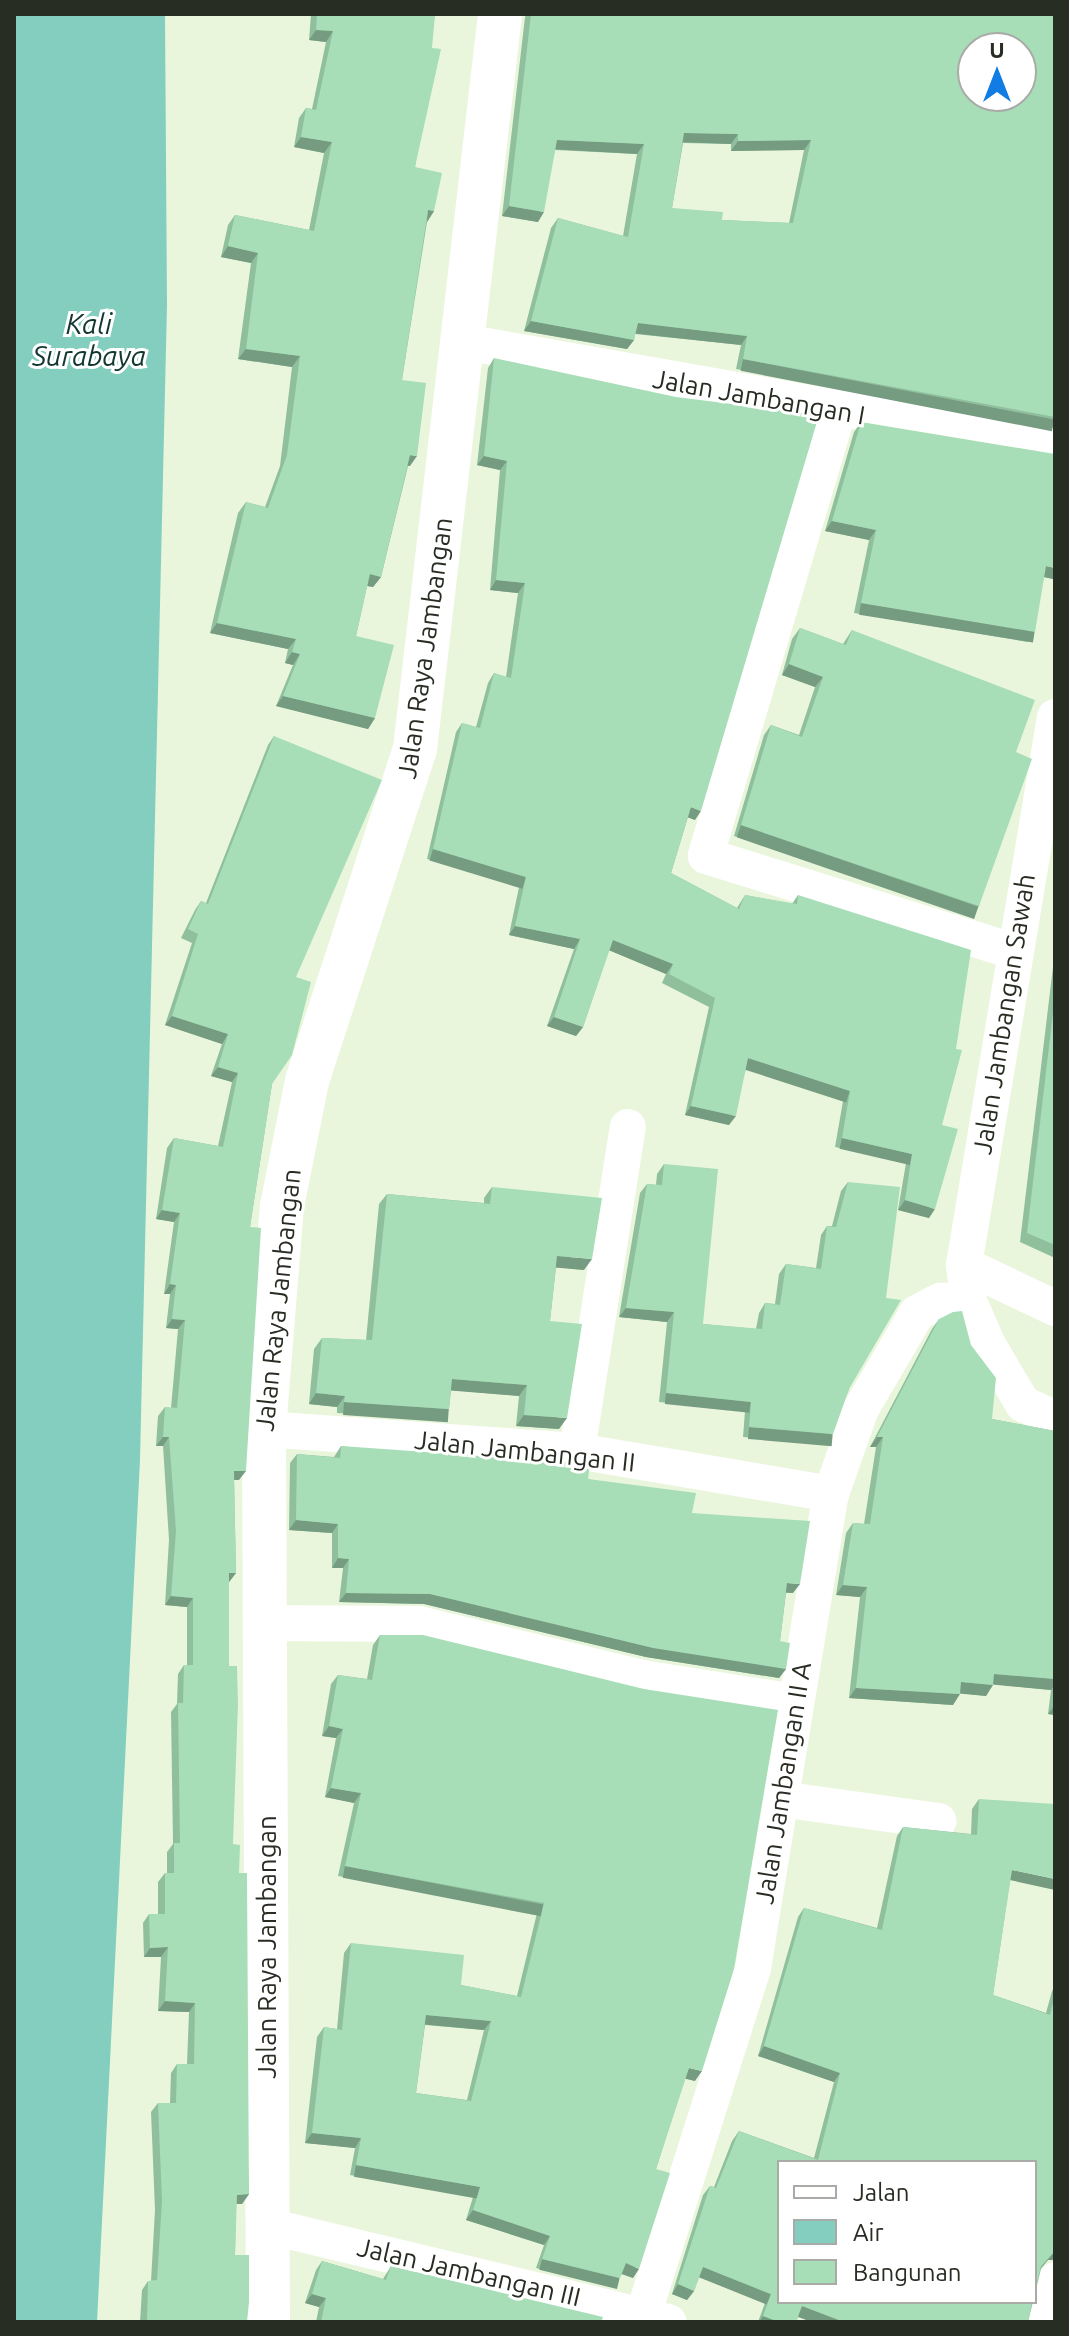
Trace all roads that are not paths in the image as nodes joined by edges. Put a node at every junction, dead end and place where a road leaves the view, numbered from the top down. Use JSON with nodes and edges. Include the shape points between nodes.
{"nodes":[{"id":1,"x":500,"y":14,"type":"edge"},
{"id":2,"x":464,"y":342,"type":"junction"},
{"id":3,"x":838,"y":412,"type":"junction"},
{"id":4,"x":1055,"y":446,"type":"edge"},
{"id":5,"x":1055,"y":717,"type":"edge"},
{"id":6,"x":1013,"y":951,"type":"junction"},
{"id":7,"x":628,"y":1127,"type":"dead end"},
{"id":8,"x":966,"y":1282,"type":"junction"},
{"id":9,"x":1055,"y":1308,"type":"edge"},
{"id":10,"x":1055,"y":1418,"type":"edge"},
{"id":11,"x":264,"y":1429,"type":"junction"},
{"id":12,"x":577,"y":1451,"type":"junction"},
{"id":13,"x":831,"y":1494,"type":"junction"},
{"id":14,"x":265,"y":1623,"type":"junction"},
{"id":15,"x":796,"y":1702,"type":"junction"},
{"id":16,"x":780,"y":1799,"type":"junction"},
{"id":17,"x":938,"y":1821,"type":"dead end"},
{"id":18,"x":268,"y":2226,"type":"junction"},
{"id":19,"x":1055,"y":2280,"type":"edge"},
{"id":20,"x":656,"y":2317,"type":"edge"},
{"id":21,"x":268,"y":2322,"type":"edge"},
{"id":22,"x":1045,"y":2322,"type":"edge"}],
"edges":[{"from":1,"to":2,"type":"main road","name":"Jalan Raya Jambangan"},
{"from":2,"to":3,"type":"street","name":"Jalan Jambangan I"},
{"from":2,"to":11,"type":"main road","name":"Jalan Raya Jambangan","via":[[415,749],[307,1081],[282,1206]]},
{"from":3,"to":4,"type":"street","name":"Jalan Jambangan I"},
{"from":3,"to":6,"type":"street","via":[[706,856]]},
{"from":5,"to":6,"type":"street","name":"Jalan Jambangan Sawah"},
{"from":6,"to":8,"type":"street","name":"Jalan Jambangan Sawah"},
{"from":7,"to":12,"type":"street"},
{"from":8,"to":9,"type":"street"},
{"from":8,"to":10,"type":"street","via":[[1023,1404]]},
{"from":8,"to":13,"type":"street","name":"Jalan Jambangan II A","via":[[917,1313],[861,1409]]},
{"from":11,"to":12,"type":"street","name":"Jalan Jambangan II"},
{"from":11,"to":14,"type":"main road","name":"Jalan Raya Jambangan"},
{"from":12,"to":13,"type":"street","name":"Jalan Jambangan II"},
{"from":13,"to":15,"type":"street","name":"Jalan Jambangan II A"},
{"from":14,"to":15,"type":"street","via":[[419,1624],[642,1678]]},
{"from":14,"to":18,"type":"main road","name":"Jalan Raya Jambangan"},
{"from":15,"to":16,"type":"street","name":"Jalan Jambangan II A"},
{"from":16,"to":17,"type":"street"},
{"from":16,"to":20,"type":"street","name":"Jalan Jambangan II A","via":[[753,1968]]},
{"from":18,"to":20,"type":"street","name":"Jalan Jambangan III"},
{"from":18,"to":21,"type":"main road","name":"Jalan Raya Jambangan"},
{"from":19,"to":22,"type":"street"}]}
